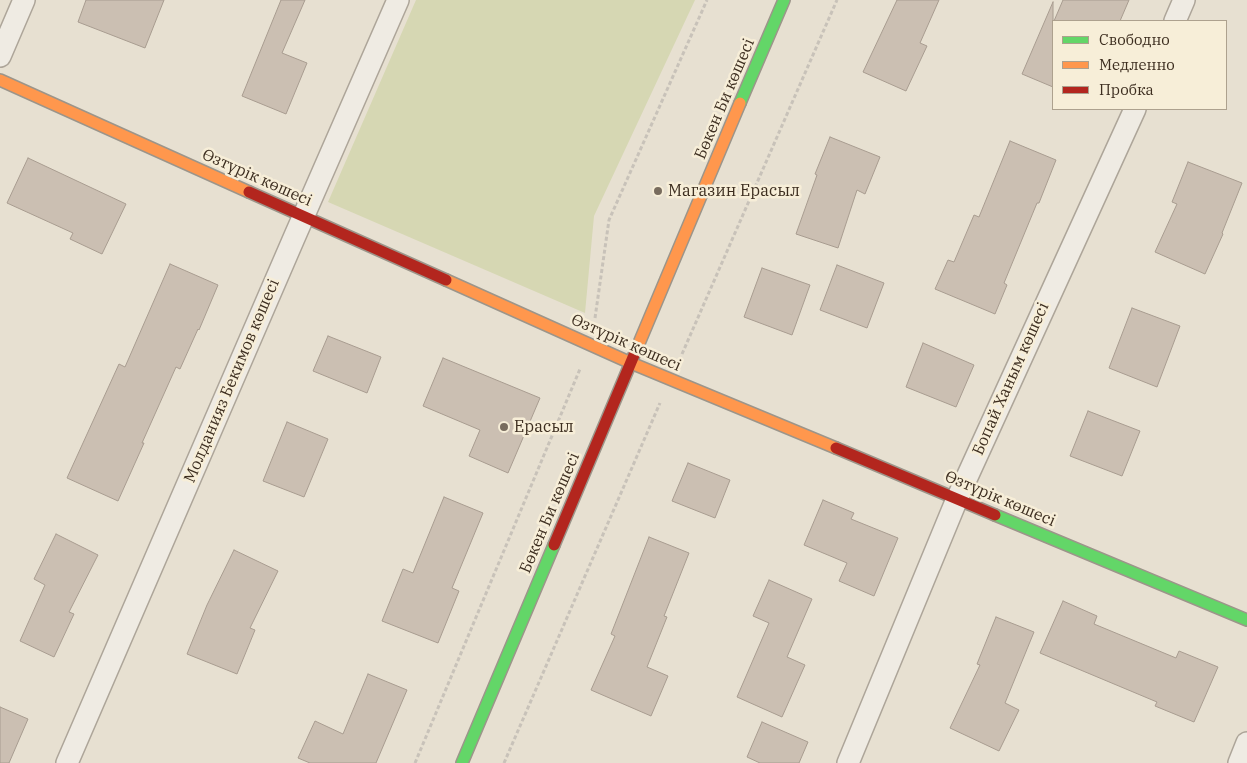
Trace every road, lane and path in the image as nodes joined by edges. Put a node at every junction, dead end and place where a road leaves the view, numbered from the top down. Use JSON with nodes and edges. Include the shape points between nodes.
{"nodes":[{"id":1,"x":24,"y":0,"type":"edge"},
{"id":2,"x":398,"y":0,"type":"edge"},
{"id":3,"x":707,"y":0,"type":"edge"},
{"id":4,"x":784,"y":0,"type":"edge"},
{"id":5,"x":1184,"y":0,"type":"edge"},
{"id":6,"x":1174,"y":20,"type":"edge"},
{"id":7,"x":0,"y":56,"type":"edge"},
{"id":8,"x":0,"y":80,"type":"edge"},
{"id":9,"x":1135,"y":110,"type":"edge"},
{"id":10,"x":303,"y":216,"type":"junction"},
{"id":11,"x":590,"y":345,"type":"junction"},
{"id":12,"x":631,"y":364,"type":"junction"},
{"id":13,"x":957,"y":499,"type":"junction"},
{"id":14,"x":1247,"y":620,"type":"edge"},
{"id":15,"x":1247,"y":743,"type":"edge"},
{"id":16,"x":67,"y":763,"type":"edge"},
{"id":17,"x":415,"y":763,"type":"edge"},
{"id":18,"x":462,"y":763,"type":"edge"},
{"id":19,"x":848,"y":763,"type":"edge"},
{"id":20,"x":1239,"y":763,"type":"edge"}],
"edges":[{"from":1,"to":7,"type":"street"},
{"from":2,"to":10,"type":"street","name":"Молданияз Бекимов көшесі"},
{"from":3,"to":11,"type":"path","via":[[609,220]]},
{"from":4,"to":12,"type":"street","name":"Бөкен Би көшесі"},
{"from":5,"to":6,"type":"street"},
{"from":8,"to":10,"type":"street","name":"Өзтүрік көшесі"},
{"from":9,"to":13,"type":"street","name":"Бопай Ханым көшесі"},
{"from":10,"to":11,"type":"street","name":"Өзтүрік көшесі"},
{"from":10,"to":16,"type":"street","name":"Молданияз Бекимов көшесі"},
{"from":11,"to":12,"type":"street","name":"Өзтүрік көшесі"},
{"from":11,"to":17,"type":"path"},
{"from":12,"to":13,"type":"street","name":"Өзтүрік көшесі"},
{"from":12,"to":18,"type":"street","name":"Бөкен Би көшесі"},
{"from":13,"to":14,"type":"street","name":"Өзтүрік көшесі"},
{"from":13,"to":19,"type":"street","name":"Бопай Ханым көшесі"},
{"from":15,"to":20,"type":"street"}]}
